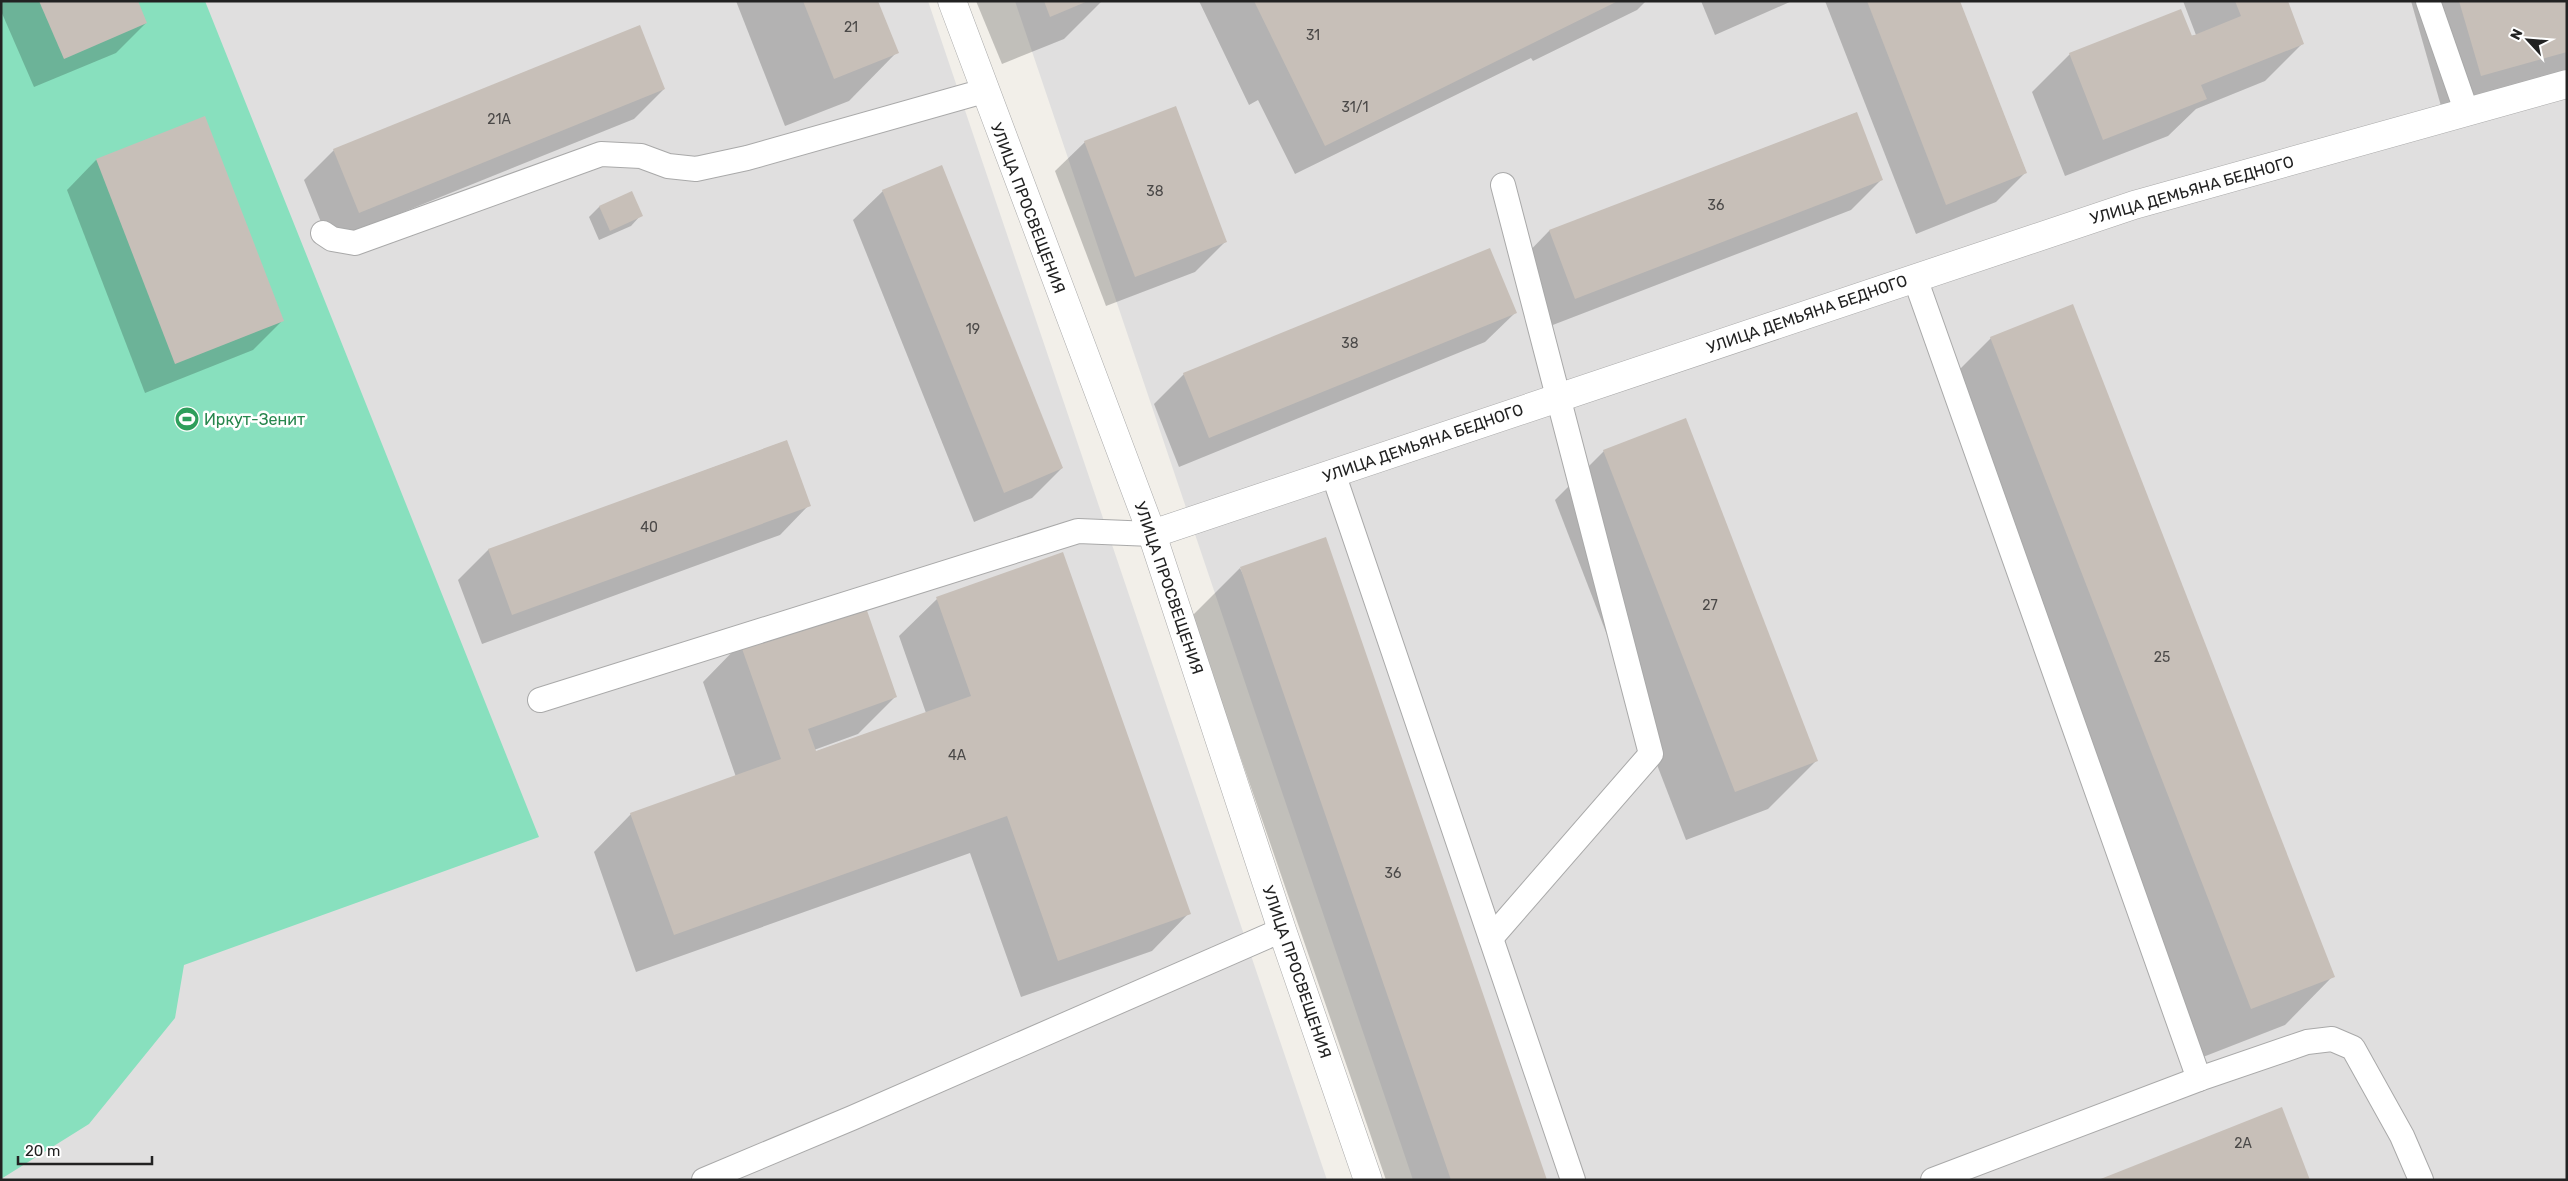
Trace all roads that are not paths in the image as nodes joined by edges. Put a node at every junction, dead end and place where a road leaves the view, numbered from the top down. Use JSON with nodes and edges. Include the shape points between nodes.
{"nodes":[{"id":1,"x":952,"y":1,"type":"edge"},
{"id":2,"x":2428,"y":1,"type":"edge"},
{"id":3,"x":2567,"y":84,"type":"edge"},
{"id":4,"x":984,"y":91,"type":"junction"},
{"id":5,"x":2467,"y":113,"type":"junction"},
{"id":6,"x":1503,"y":185,"type":"dead end"},
{"id":7,"x":323,"y":233,"type":"dead end"},
{"id":8,"x":1915,"y":278,"type":"junction"},
{"id":9,"x":1558,"y":398,"type":"junction"},
{"id":10,"x":1333,"y":473,"type":"junction"},
{"id":11,"x":1152,"y":534,"type":"junction"},
{"id":12,"x":540,"y":700,"type":"dead end"},
{"id":13,"x":1282,"y":930,"type":"junction"},
{"id":14,"x":1491,"y":938,"type":"junction"},
{"id":15,"x":2199,"y":1079,"type":"junction"},
{"id":16,"x":704,"y":1180,"type":"edge"},
{"id":17,"x":1368,"y":1180,"type":"edge"},
{"id":18,"x":1573,"y":1180,"type":"edge"},
{"id":19,"x":1933,"y":1180,"type":"edge"},
{"id":20,"x":2421,"y":1180,"type":"edge"}],
"edges":[{"from":1,"to":4,"type":"street","name":"УЛИЦА ПРОСВЕЩЕНИЯ"},
{"from":2,"to":5,"type":"lane"},
{"from":3,"to":5,"type":"street","name":"УЛИЦА ДЕМЬЯНА БЕДНОГО"},
{"from":4,"to":7,"type":"lane","via":[[747,158],[696,169],[668,166],[641,156],[601,154],[355,243],[332,239]]},
{"from":4,"to":11,"type":"street","name":"УЛИЦА ПРОСВЕЩЕНИЯ"},
{"from":5,"to":8,"type":"street","name":"УЛИЦА ДЕМЬЯНА БЕДНОГО","via":[[2134,204]]},
{"from":6,"to":9,"type":"lane"},
{"from":8,"to":9,"type":"street","name":"УЛИЦА ДЕМЬЯНА БЕДНОГО"},
{"from":8,"to":15,"type":"lane"},
{"from":9,"to":10,"type":"street","name":"УЛИЦА ДЕМЬЯНА БЕДНОГО"},
{"from":9,"to":14,"type":"lane","via":[[1651,754]]},
{"from":10,"to":11,"type":"street","name":"УЛИЦА ДЕМЬЯНА БЕДНОГО"},
{"from":10,"to":14,"type":"lane"},
{"from":11,"to":12,"type":"lane","via":[[1078,532]]},
{"from":11,"to":13,"type":"street","name":"УЛИЦА ПРОСВЕЩЕНИЯ"},
{"from":13,"to":16,"type":"lane"},
{"from":13,"to":17,"type":"street","name":"УЛИЦА ПРОСВЕЩЕНИЯ"},
{"from":14,"to":18,"type":"lane"},
{"from":15,"to":19,"type":"lane"},
{"from":15,"to":20,"type":"lane","via":[[2307,1042],[2332,1039],[2353,1048],[2402,1136]]}]}
